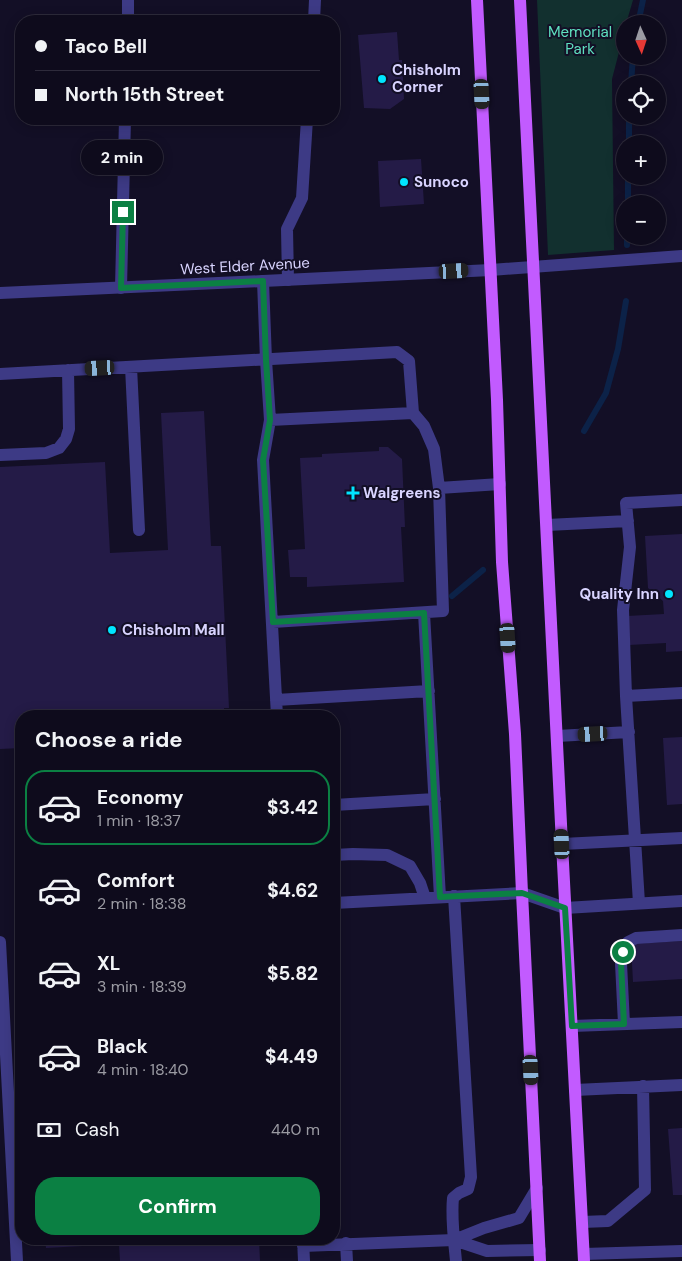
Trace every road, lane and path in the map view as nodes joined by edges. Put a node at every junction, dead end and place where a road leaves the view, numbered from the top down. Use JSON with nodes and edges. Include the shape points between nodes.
{"nodes":[{"id":1,"x":128,"y":0,"type":"edge"},
{"id":2,"x":315,"y":0,"type":"edge"},
{"id":3,"x":477,"y":0,"type":"edge"},
{"id":4,"x":520,"y":0,"type":"edge"},
{"id":5,"x":128,"y":15,"type":"edge"},
{"id":6,"x":314,"y":15,"type":"edge"},
{"id":7,"x":125,"y":125,"type":"edge"},
{"id":8,"x":307,"y":125,"type":"edge"},
{"id":9,"x":682,"y":256,"type":"edge"},
{"id":10,"x":534,"y":267,"type":"junction"},
{"id":11,"x":491,"y":270,"type":"junction"},
{"id":12,"x":288,"y":280,"type":"junction"},
{"id":13,"x":263,"y":281,"type":"junction"},
{"id":14,"x":121,"y":288,"type":"junction"},
{"id":15,"x":0,"y":292,"type":"edge"},
{"id":16,"x":266,"y":360,"type":"junction"},
{"id":17,"x":132,"y":367,"type":"junction"},
{"id":18,"x":68,"y":370,"type":"junction"},
{"id":19,"x":0,"y":374,"type":"edge"},
{"id":20,"x":413,"y":413,"type":"junction"},
{"id":21,"x":270,"y":420,"type":"junction"},
{"id":22,"x":0,"y":455,"type":"edge"},
{"id":23,"x":500,"y":484,"type":"junction"},
{"id":24,"x":439,"y":488,"type":"junction"},
{"id":25,"x":682,"y":500,"type":"edge"},
{"id":26,"x":628,"y":521,"type":"junction"},
{"id":27,"x":547,"y":525,"type":"junction"},
{"id":28,"x":139,"y":530,"type":"dead end"},
{"id":29,"x":424,"y":613,"type":"junction"},
{"id":30,"x":273,"y":622,"type":"junction"},
{"id":31,"x":429,"y":691,"type":"junction"},
{"id":32,"x":682,"y":693,"type":"edge"},
{"id":33,"x":626,"y":696,"type":"junction"},
{"id":34,"x":276,"y":700,"type":"junction"},
{"id":35,"x":277,"y":710,"type":"edge"},
{"id":36,"x":629,"y":732,"type":"junction"},
{"id":37,"x":557,"y":736,"type":"junction"},
{"id":38,"x":435,"y":799,"type":"junction"},
{"id":39,"x":340,"y":805,"type":"edge"},
{"id":40,"x":682,"y":838,"type":"edge"},
{"id":41,"x":635,"y":840,"type":"junction"},
{"id":42,"x":562,"y":844,"type":"junction"},
{"id":43,"x":340,"y":855,"type":"edge"},
{"id":44,"x":522,"y":893,"type":"junction"},
{"id":45,"x":454,"y":896,"type":"junction"},
{"id":46,"x":440,"y":897,"type":"junction"},
{"id":47,"x":425,"y":898,"type":"junction"},
{"id":48,"x":682,"y":900,"type":"edge"},
{"id":49,"x":340,"y":903,"type":"edge"},
{"id":50,"x":639,"y":903,"type":"junction"},
{"id":51,"x":565,"y":908,"type":"junction"},
{"id":52,"x":682,"y":935,"type":"edge"},
{"id":53,"x":0,"y":942,"type":"edge"},
{"id":54,"x":682,"y":1022,"type":"edge"},
{"id":55,"x":2,"y":1024,"type":"edge"},
{"id":56,"x":624,"y":1024,"type":"junction"},
{"id":57,"x":572,"y":1026,"type":"junction"},
{"id":58,"x":682,"y":1085,"type":"edge"},
{"id":59,"x":643,"y":1086,"type":"junction"},
{"id":60,"x":575,"y":1090,"type":"junction"},
{"id":61,"x":537,"y":1188,"type":"junction"},
{"id":62,"x":582,"y":1222,"type":"junction"},
{"id":63,"x":15,"y":1229,"type":"edge"},
{"id":64,"x":454,"y":1240,"type":"junction"},
{"id":65,"x":340,"y":1244,"type":"edge"},
{"id":66,"x":346,"y":1244,"type":"junction"},
{"id":67,"x":16,"y":1245,"type":"edge"},
{"id":68,"x":303,"y":1245,"type":"edge"},
{"id":69,"x":682,"y":1251,"type":"edge"},
{"id":70,"x":540,"y":1256,"type":"edge"},
{"id":71,"x":584,"y":1258,"type":"edge"},
{"id":72,"x":17,"y":1261,"type":"edge"},
{"id":73,"x":304,"y":1261,"type":"edge"},
{"id":74,"x":347,"y":1261,"type":"edge"},
{"id":75,"x":456,"y":1261,"type":"edge"}],
"edges":[{"from":1,"to":5,"type":"street"},
{"from":2,"to":6,"type":"street"},
{"from":3,"to":11,"type":"main road"},
{"from":4,"to":10,"type":"main road"},
{"from":7,"to":14,"type":"street"},
{"from":8,"to":12,"type":"street","via":[[302,198],[286,229]]},
{"from":9,"to":10,"type":"street","name":"West Elder Avenue"},
{"from":10,"to":11,"type":"street","name":"West Elder Avenue"},
{"from":10,"to":27,"type":"main road"},
{"from":11,"to":12,"type":"street","name":"West Elder Avenue"},
{"from":11,"to":23,"type":"main road"},
{"from":12,"to":13,"type":"street","name":"West Elder Avenue"},
{"from":13,"to":14,"type":"street","name":"West Elder Avenue"},
{"from":13,"to":16,"type":"street"},
{"from":14,"to":15,"type":"street","name":"West Elder Avenue"},
{"from":16,"to":17,"type":"street"},
{"from":16,"to":20,"type":"street","via":[[397,352],[410,362]]},
{"from":16,"to":21,"type":"street"},
{"from":17,"to":18,"type":"street"},
{"from":17,"to":28,"type":"street"},
{"from":18,"to":19,"type":"street"},
{"from":18,"to":22,"type":"street","via":[[69,429],[59,448],[46,453]]},
{"from":20,"to":21,"type":"street"},
{"from":20,"to":24,"type":"street","via":[[424,426],[434,449]]},
{"from":21,"to":30,"type":"street","via":[[263,460]]},
{"from":23,"to":24,"type":"street"},
{"from":23,"to":44,"type":"main road"},
{"from":24,"to":29,"type":"street","via":[[443,611]]},
{"from":25,"to":26,"type":"street","via":[[626,503]]},
{"from":26,"to":27,"type":"street"},
{"from":26,"to":33,"type":"street","via":[[630,547],[623,610]]},
{"from":27,"to":37,"type":"main road"},
{"from":29,"to":30,"type":"street"},
{"from":29,"to":31,"type":"street"},
{"from":30,"to":34,"type":"street"},
{"from":31,"to":34,"type":"street"},
{"from":31,"to":38,"type":"street"},
{"from":32,"to":33,"type":"street"},
{"from":33,"to":36,"type":"street"},
{"from":34,"to":35,"type":"street"},
{"from":36,"to":37,"type":"street"},
{"from":36,"to":41,"type":"street"},
{"from":37,"to":42,"type":"main road"},
{"from":38,"to":39,"type":"street"},
{"from":38,"to":46,"type":"street"},
{"from":40,"to":41,"type":"street"},
{"from":41,"to":42,"type":"street"},
{"from":41,"to":50,"type":"street"},
{"from":42,"to":51,"type":"main road"},
{"from":43,"to":47,"type":"street","via":[[387,855],[410,866]]},
{"from":44,"to":45,"type":"street"},
{"from":44,"to":51,"type":"street"},
{"from":44,"to":61,"type":"main road"},
{"from":45,"to":46,"type":"street"},
{"from":45,"to":64,"type":"street","via":[[471,1177],[468,1189],[453,1198]]},
{"from":46,"to":47,"type":"street"},
{"from":47,"to":49,"type":"street"},
{"from":48,"to":50,"type":"street"},
{"from":50,"to":51,"type":"street"},
{"from":51,"to":57,"type":"main road"},
{"from":52,"to":56,"type":"street","via":[[636,938],[628,942],[621,963]]},
{"from":53,"to":55,"type":"street"},
{"from":54,"to":56,"type":"street"},
{"from":55,"to":63,"type":"street"},
{"from":56,"to":57,"type":"street"},
{"from":57,"to":60,"type":"main road"},
{"from":58,"to":59,"type":"street"},
{"from":59,"to":60,"type":"street"},
{"from":59,"to":62,"type":"street","via":[[645,1190],[608,1221]]},
{"from":60,"to":62,"type":"main road"},
{"from":61,"to":64,"type":"street","via":[[519,1218]]},
{"from":61,"to":70,"type":"main road"},
{"from":62,"to":71,"type":"main road"},
{"from":64,"to":66,"type":"street"},
{"from":64,"to":70,"type":"street","via":[[487,1251]]},
{"from":64,"to":75,"type":"street"},
{"from":65,"to":66,"type":"street"},
{"from":66,"to":74,"type":"street"},
{"from":67,"to":72,"type":"street"},
{"from":68,"to":73,"type":"street"},
{"from":69,"to":71,"type":"street"}]}
